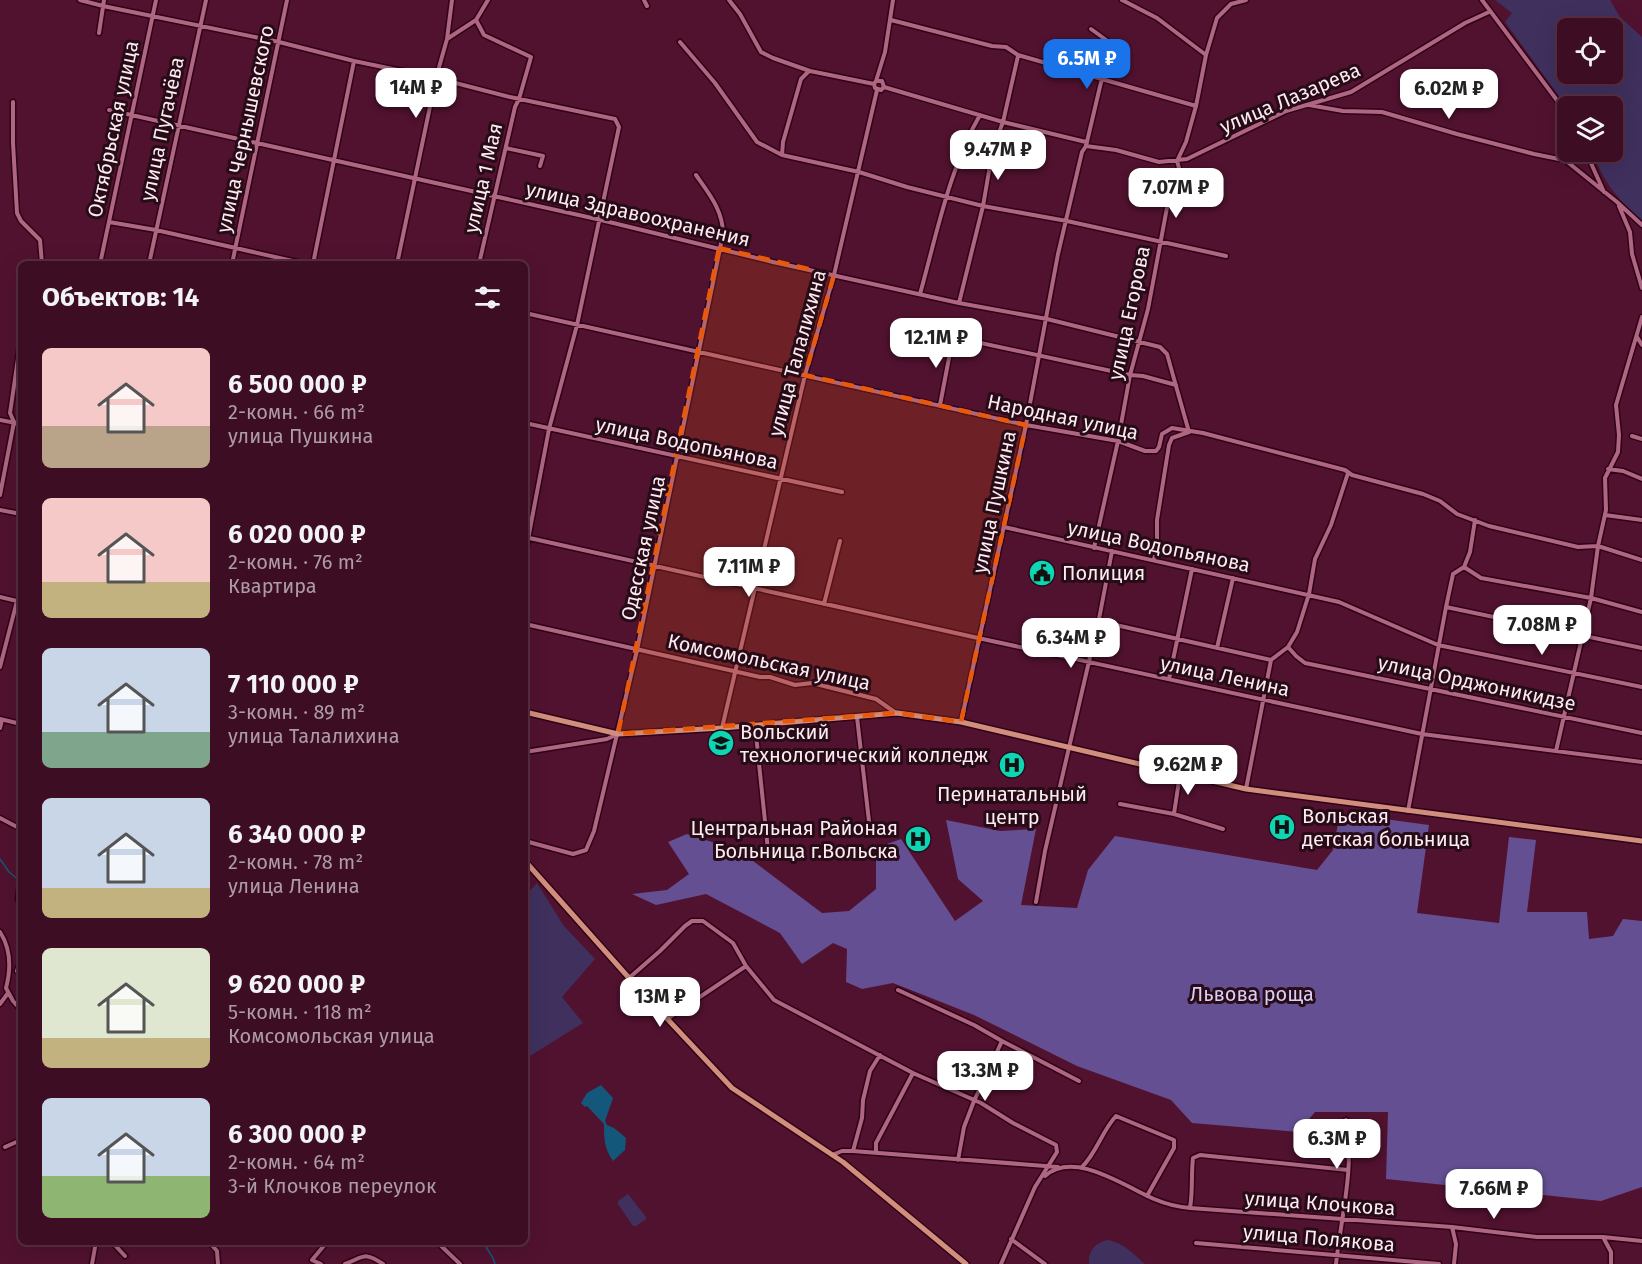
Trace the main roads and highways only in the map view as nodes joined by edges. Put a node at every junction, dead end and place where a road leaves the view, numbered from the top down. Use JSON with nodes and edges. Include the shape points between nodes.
{"nodes":[{"id":1,"x":528,"y":713,"type":"edge"},
{"id":2,"x":1642,"y":841,"type":"edge"},
{"id":3,"x":528,"y":864,"type":"edge"},
{"id":4,"x":966,"y":1264,"type":"edge"}],
"edges":[{"from":1,"to":2,"type":"main road","name":"Комсомольская улица","via":[[618,734],[897,713],[961,722],[1246,789]]},
{"from":3,"to":4,"type":"main road","via":[[732,1088],[832,1155]]}]}
